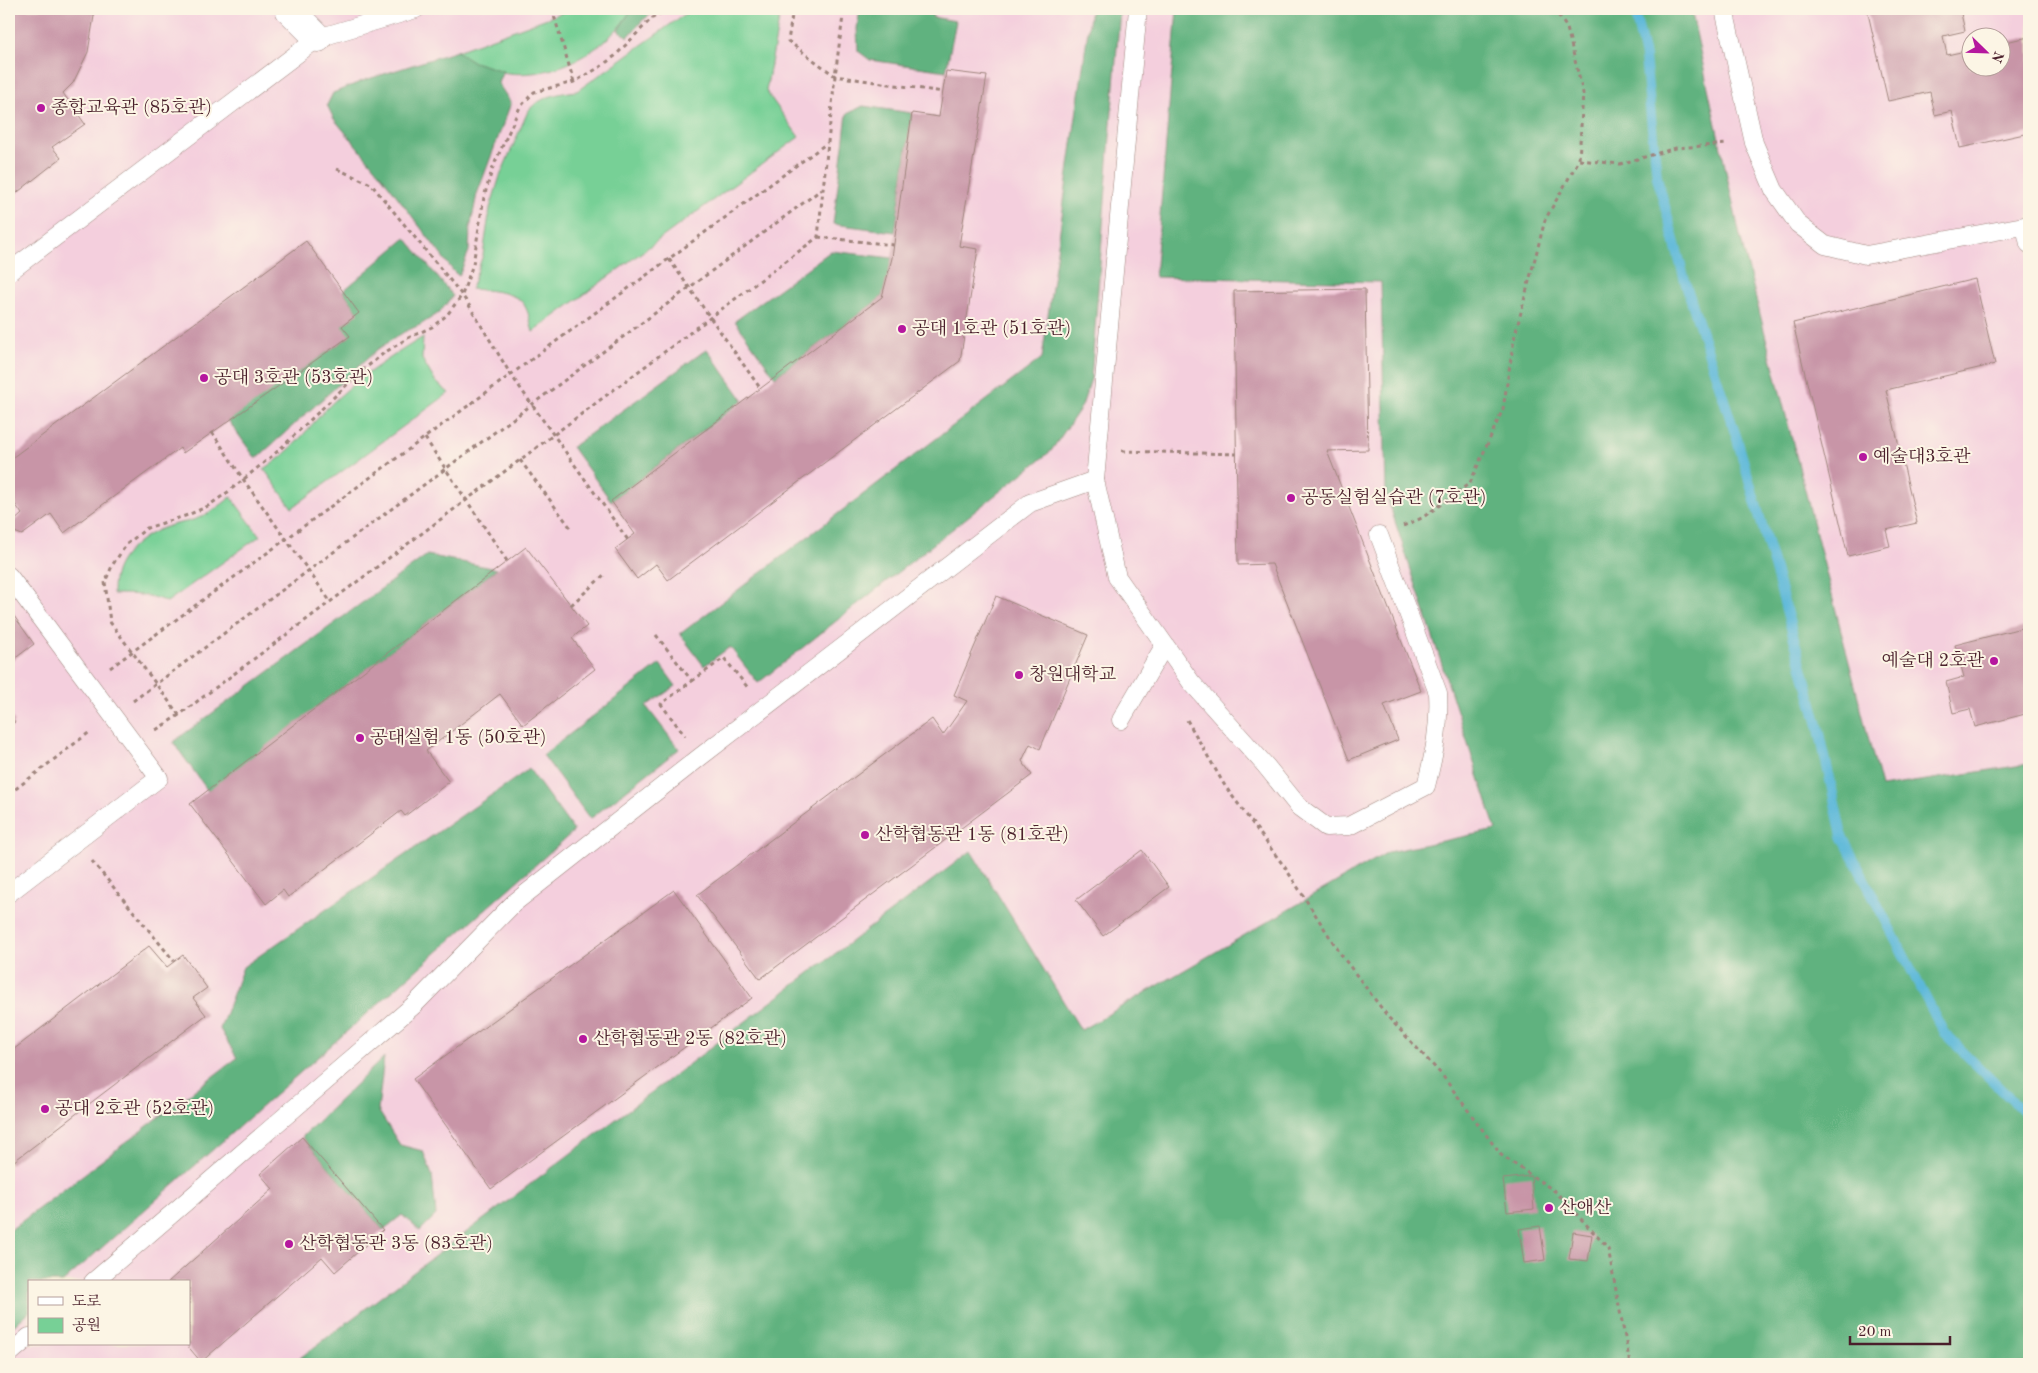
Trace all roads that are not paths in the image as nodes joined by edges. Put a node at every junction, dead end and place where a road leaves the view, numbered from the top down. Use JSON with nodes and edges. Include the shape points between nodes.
{"nodes":[{"id":1,"x":289,"y":9,"type":"edge"},
{"id":2,"x":416,"y":9,"type":"edge"},
{"id":3,"x":1138,"y":9,"type":"edge"},
{"id":4,"x":1724,"y":9,"type":"edge"},
{"id":5,"x":318,"y":38,"type":"junction"},
{"id":6,"x":2027,"y":226,"type":"edge"},
{"id":7,"x":2029,"y":244,"type":"edge"},
{"id":8,"x":9,"y":272,"type":"edge"},
{"id":9,"x":1095,"y":480,"type":"junction"},
{"id":10,"x":1379,"y":535,"type":"road end"},
{"id":11,"x":9,"y":576,"type":"edge"},
{"id":12,"x":1164,"y":646,"type":"junction"},
{"id":13,"x":1121,"y":720,"type":"dead end"},
{"id":14,"x":9,"y":892,"type":"edge"},
{"id":15,"x":95,"y":1280,"type":"edge"},
{"id":16,"x":28,"y":1338,"type":"edge"},
{"id":17,"x":9,"y":1354,"type":"edge"}],
"edges":[{"from":1,"to":5,"type":"street"},
{"from":2,"to":5,"type":"lane"},
{"from":3,"to":9,"type":"lane"},
{"from":4,"to":6,"type":"lane","via":[[1754,142],[1774,190],[1798,224],[1825,245],[1866,254]]},
{"from":5,"to":8,"type":"lane"},
{"from":6,"to":7,"type":"lane"},
{"from":9,"to":12,"type":"lane","via":[[1117,577]]},
{"from":9,"to":15,"type":"lane","via":[[1030,503],[514,903],[414,1005]]},
{"from":10,"to":12,"type":"lane","via":[[1438,693],[1439,719],[1436,748],[1426,786],[1350,826],[1326,827],[1299,807]]},
{"from":11,"to":14,"type":"lane","via":[[159,778]]},
{"from":12,"to":13,"type":"lane"},
{"from":16,"to":17,"type":"lane"}]}
